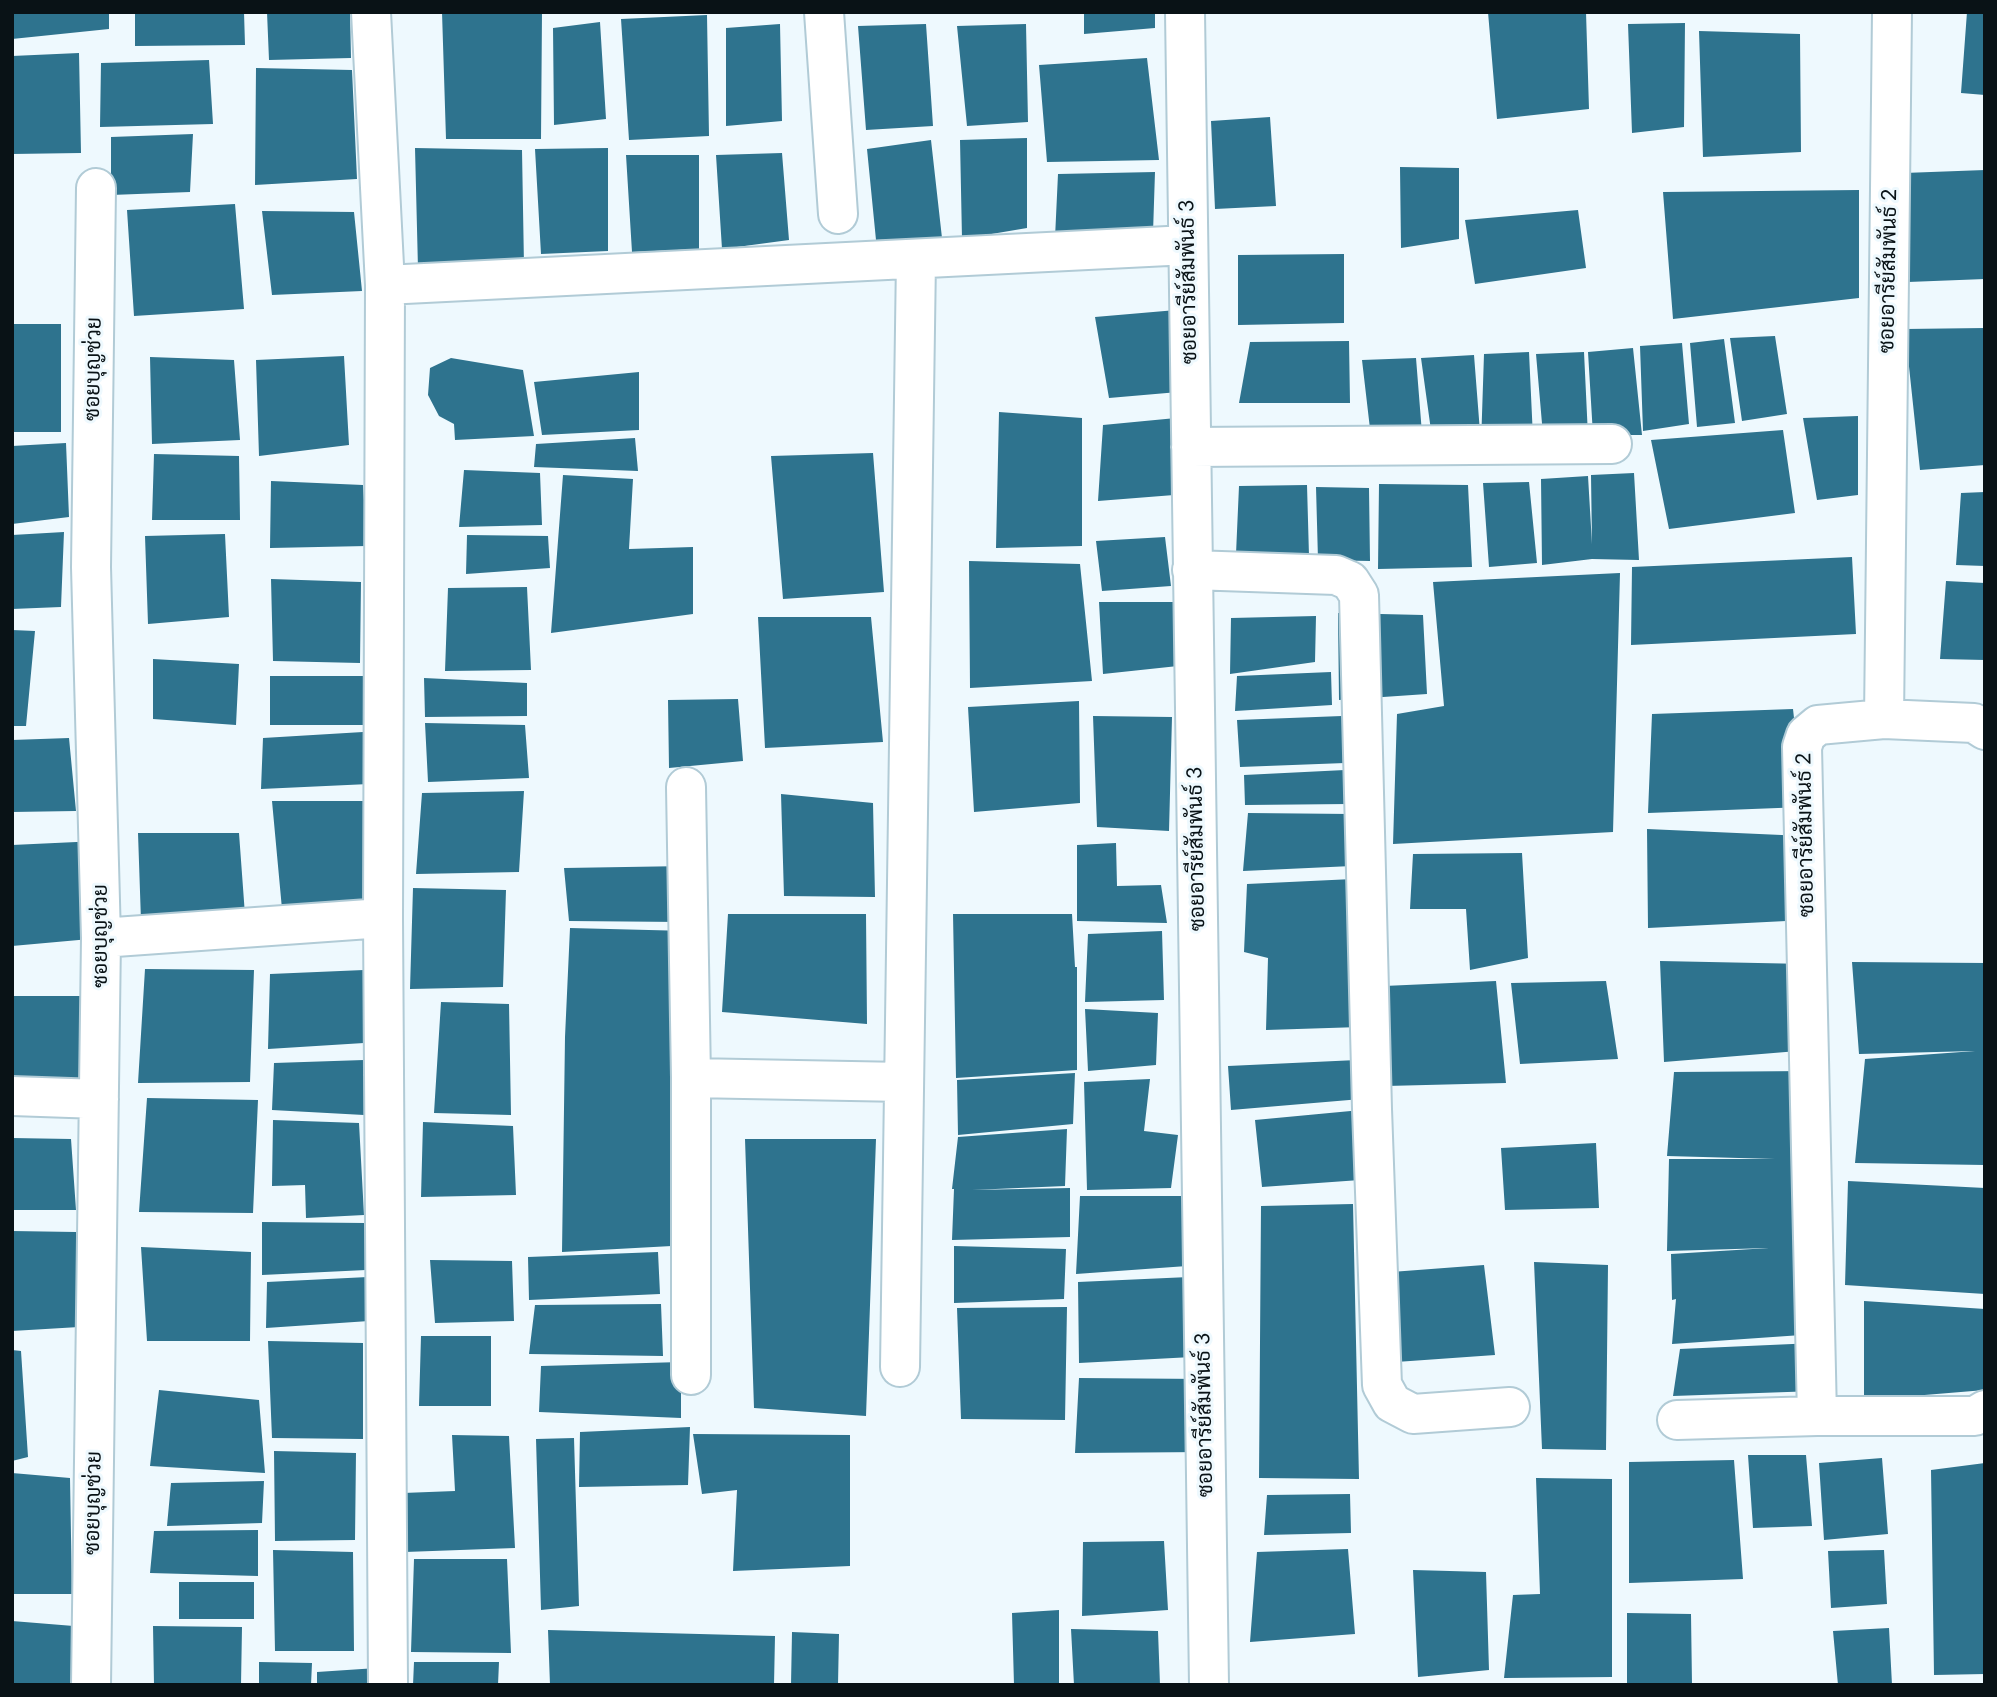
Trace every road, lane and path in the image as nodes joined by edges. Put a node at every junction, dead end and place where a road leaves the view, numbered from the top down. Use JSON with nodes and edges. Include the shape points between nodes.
{"nodes":[{"id":1,"x":371,"y":12,"type":"edge"},
{"id":2,"x":824,"y":12,"type":"edge"},
{"id":3,"x":1185,"y":12,"type":"edge"},
{"id":4,"x":1892,"y":12,"type":"edge"},
{"id":5,"x":96,"y":188,"type":"dead end"},
{"id":6,"x":838,"y":214,"type":"dead end"},
{"id":7,"x":1188,"y":244,"type":"junction"},
{"id":8,"x":916,"y":259,"type":"junction"},
{"id":9,"x":385,"y":285,"type":"junction"},
{"id":10,"x":1612,"y":444,"type":"dead end"},
{"id":11,"x":1191,"y":447,"type":"junction"},
{"id":12,"x":1192,"y":570,"type":"junction"},
{"id":13,"x":1884,"y":719,"type":"junction"},
{"id":14,"x":1985,"y":730,"type":"edge"},
{"id":15,"x":686,"y":787,"type":"dead end"},
{"id":16,"x":383,"y":918,"type":"junction"},
{"id":17,"x":101,"y":938,"type":"junction"},
{"id":18,"x":691,"y":1078,"type":"junction"},
{"id":19,"x":904,"y":1082,"type":"junction"},
{"id":20,"x":12,"y":1096,"type":"edge"},
{"id":21,"x":99,"y":1098,"type":"junction"},
{"id":22,"x":900,"y":1367,"type":"dead end"},
{"id":23,"x":691,"y":1375,"type":"dead end"},
{"id":24,"x":1510,"y":1407,"type":"dead end"},
{"id":25,"x":1985,"y":1410,"type":"edge"},
{"id":26,"x":1817,"y":1416,"type":"junction"},
{"id":27,"x":1677,"y":1420,"type":"dead end"},
{"id":28,"x":91,"y":1685,"type":"edge"},
{"id":29,"x":388,"y":1685,"type":"edge"},
{"id":30,"x":1209,"y":1685,"type":"edge"}],
"edges":[{"from":1,"to":9,"type":"street"},
{"from":2,"to":6,"type":"street"},
{"from":3,"to":7,"type":"street","name":"ซอยอารีย์สัมพันธ์ 3"},
{"from":4,"to":13,"type":"street","name":"ซอยอารีย์สัมพันธ์ 2"},
{"from":5,"to":17,"type":"street","name":"ซอยบุญช่วย","via":[[91,566]]},
{"from":7,"to":8,"type":"street"},
{"from":7,"to":11,"type":"street","name":"ซอยอารีย์สัมพันธ์ 3"},
{"from":8,"to":9,"type":"street"},
{"from":8,"to":19,"type":"street"},
{"from":9,"to":16,"type":"street"},
{"from":10,"to":11,"type":"street"},
{"from":11,"to":12,"type":"street","name":"ซอยอารีย์สัมพันธ์ 3"},
{"from":12,"to":24,"type":"street","via":[[1336,575],[1359,595],[1382,1385],[1392,1403],[1413,1413]]},
{"from":12,"to":30,"type":"street","name":"ซอยอารีย์สัมพันธ์ 3"},
{"from":13,"to":14,"type":"street","via":[[1974,723]]},
{"from":13,"to":26,"type":"street","name":"ซอยอารีย์สัมพันธ์ 2","via":[[1818,725],[1806,735],[1802,747]]},
{"from":15,"to":18,"type":"street"},
{"from":16,"to":17,"type":"street"},
{"from":16,"to":29,"type":"street"},
{"from":17,"to":21,"type":"street","name":"ซอยบุญช่วย"},
{"from":18,"to":19,"type":"street"},
{"from":18,"to":23,"type":"street"},
{"from":19,"to":22,"type":"street"},
{"from":20,"to":21,"type":"street"},
{"from":21,"to":28,"type":"street","name":"ซอยบุญช่วย"},
{"from":25,"to":26,"type":"street","via":[[1975,1416]]},
{"from":26,"to":27,"type":"street"}]}
